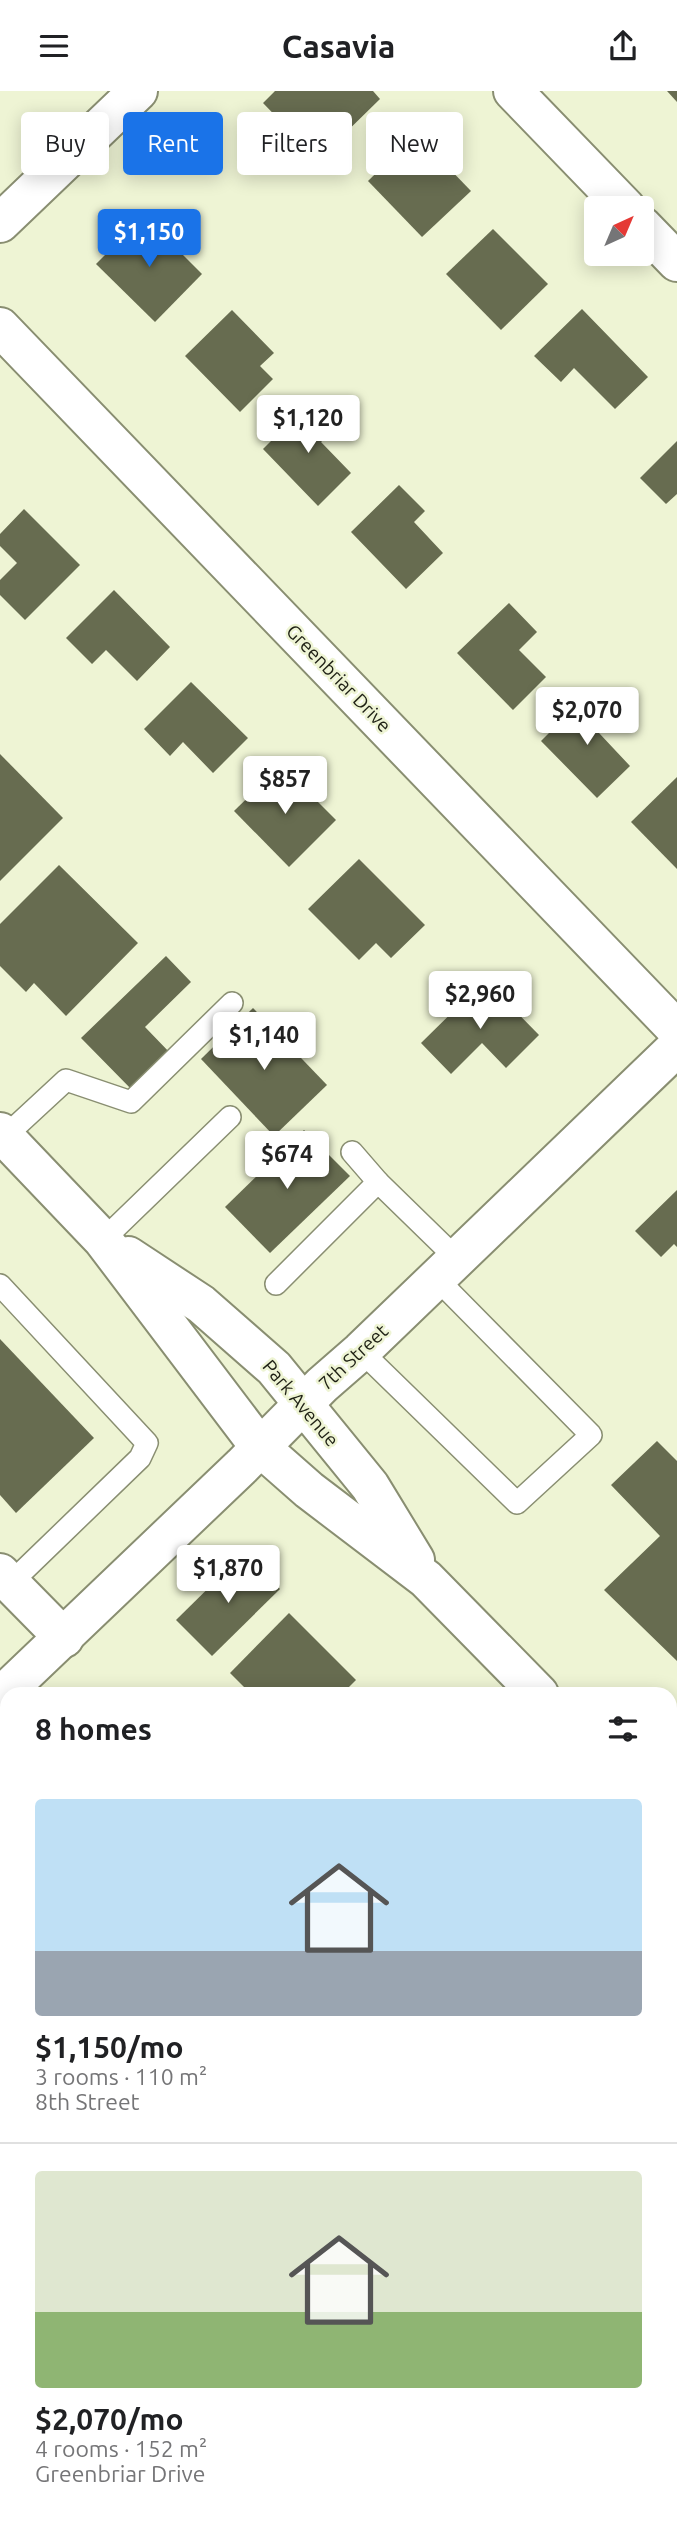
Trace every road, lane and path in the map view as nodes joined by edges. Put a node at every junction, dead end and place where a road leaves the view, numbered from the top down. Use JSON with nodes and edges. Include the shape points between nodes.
{"nodes":[{"id":1,"x":138,"y":91,"type":"edge"},
{"id":2,"x":513,"y":91,"type":"edge"},
{"id":3,"x":614,"y":196,"type":"edge"},
{"id":4,"x":0,"y":223,"type":"edge"},
{"id":5,"x":654,"y":238,"type":"edge"},
{"id":6,"x":677,"y":262,"type":"edge"},
{"id":7,"x":0,"y":327,"type":"edge"},
{"id":8,"x":232,"y":1003,"type":"dead end"},
{"id":9,"x":677,"y":1030,"type":"edge"},
{"id":10,"x":677,"y":1047,"type":"edge"},
{"id":11,"x":230,"y":1117,"type":"dead end"},
{"id":12,"x":2,"y":1137,"type":"edge"},
{"id":13,"x":352,"y":1152,"type":"dead end"},
{"id":14,"x":379,"y":1182,"type":"junction"},
{"id":15,"x":103,"y":1240,"type":"junction"},
{"id":16,"x":446,"y":1268,"type":"junction"},
{"id":17,"x":276,"y":1284,"type":"dead end"},
{"id":18,"x":0,"y":1285,"type":"edge"},
{"id":19,"x":361,"y":1351,"type":"junction"},
{"id":20,"x":303,"y":1404,"type":"junction"},
{"id":21,"x":259,"y":1446,"type":"junction"},
{"id":22,"x":426,"y":1579,"type":"junction"},
{"id":23,"x":10,"y":1584,"type":"edge"},
{"id":24,"x":64,"y":1638,"type":"junction"},
{"id":25,"x":11,"y":1687,"type":"edge"},
{"id":26,"x":533,"y":1687,"type":"edge"}],
"edges":[{"from":1,"to":4,"type":"street"},
{"from":2,"to":3,"type":"street"},
{"from":5,"to":6,"type":"street"},
{"from":7,"to":9,"type":"street","name":"Greenbriar Drive"},
{"from":8,"to":12,"type":"lane","via":[[131,1102],[66,1080]]},
{"from":10,"to":16,"type":"street","name":"7th Street"},
{"from":11,"to":15,"type":"lane"},
{"from":12,"to":15,"type":"street","name":"Park Avenue"},
{"from":13,"to":14,"type":"lane"},
{"from":14,"to":16,"type":"lane"},
{"from":14,"to":17,"type":"lane"},
{"from":15,"to":20,"type":"street","name":"Park Avenue","via":[[201,1304],[274,1368]]},
{"from":15,"to":21,"type":"street","name":"Park Avenue"},
{"from":16,"to":19,"type":"street","name":"7th Street"},
{"from":16,"to":19,"type":"lane","via":[[591,1435],[517,1503]]},
{"from":18,"to":23,"type":"lane","via":[[147,1443],[140,1458]]},
{"from":19,"to":20,"type":"street","name":"7th Street"},
{"from":20,"to":21,"type":"street","name":"7th Street"},
{"from":20,"to":22,"type":"street","name":"Park Avenue","via":[[370,1486]]},
{"from":21,"to":22,"type":"street","name":"Park Avenue"},
{"from":21,"to":24,"type":"street","name":"7th Street"},
{"from":22,"to":26,"type":"street","name":"Park Avenue"},
{"from":23,"to":24,"type":"street"},
{"from":24,"to":25,"type":"street","name":"7th Street"}]}
